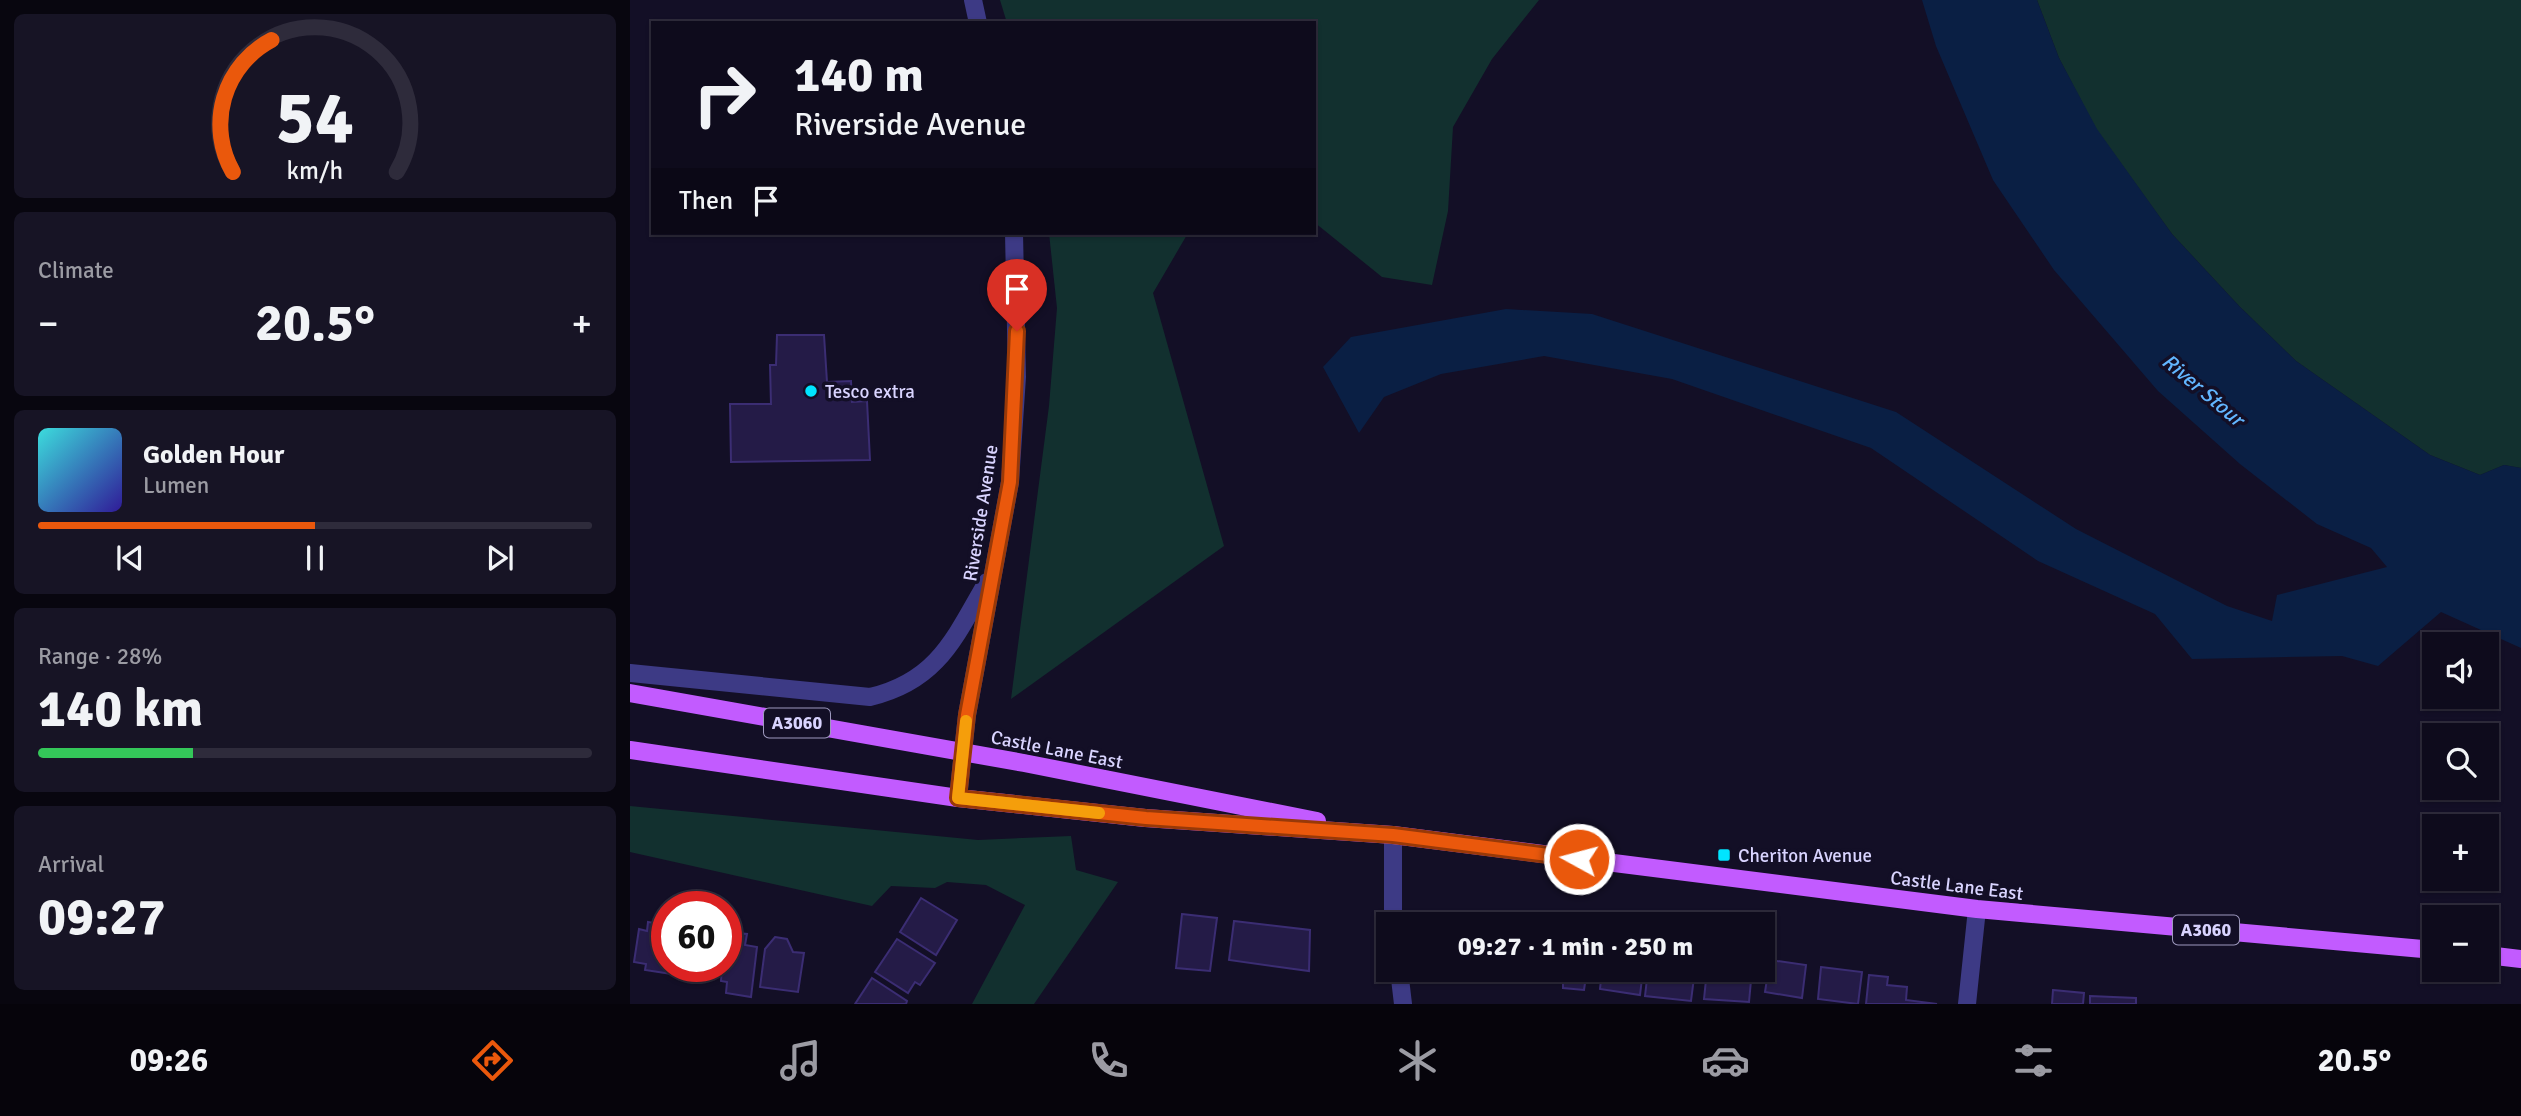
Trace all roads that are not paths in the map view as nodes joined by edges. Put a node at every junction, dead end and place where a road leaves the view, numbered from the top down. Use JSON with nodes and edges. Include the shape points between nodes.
{"nodes":[{"id":1,"x":973,"y":0,"type":"edge"},
{"id":2,"x":978,"y":21,"type":"edge"},
{"id":3,"x":1014,"y":235,"type":"edge"},
{"id":4,"x":993,"y":570,"type":"junction"},
{"id":5,"x":630,"y":673,"type":"edge"},
{"id":6,"x":630,"y":693,"type":"edge"},
{"id":7,"x":630,"y":750,"type":"edge"},
{"id":8,"x":963,"y":753,"type":"junction"},
{"id":9,"x":958,"y":798,"type":"junction"},
{"id":10,"x":1393,"y":835,"type":"junction"},
{"id":11,"x":1977,"y":909,"type":"junction"},
{"id":12,"x":1393,"y":912,"type":"edge"},
{"id":13,"x":2422,"y":949,"type":"edge"},
{"id":14,"x":2499,"y":956,"type":"edge"},
{"id":15,"x":2521,"y":959,"type":"edge"},
{"id":16,"x":1400,"y":982,"type":"edge"},
{"id":17,"x":1403,"y":1004,"type":"edge"},
{"id":18,"x":1966,"y":1004,"type":"edge"}],
"edges":[{"from":1,"to":2,"type":"street"},
{"from":3,"to":4,"type":"street","name":"Riverside Avenue","via":[[1017,377],[1010,482]]},
{"from":4,"to":5,"type":"street","via":[[947,651],[898,690],[870,697]]},
{"from":4,"to":8,"type":"street","name":"Riverside Avenue"},
{"from":6,"to":8,"type":"main road","name":"Castle Lane East","number":"A3060"},
{"from":7,"to":9,"type":"main road","name":"Castle Lane East","number":"A3060"},
{"from":8,"to":9,"type":"street","name":"Riverside Avenue"},
{"from":8,"to":10,"type":"main road","name":"Castle Lane East","number":"A3060"},
{"from":9,"to":10,"type":"main road","name":"Castle Lane East","number":"A3060","via":[[1146,818]]},
{"from":10,"to":11,"type":"main road","name":"Castle Lane East","number":"A3060"},
{"from":10,"to":12,"type":"street"},
{"from":11,"to":13,"type":"main road","name":"Castle Lane East","number":"A3060"},
{"from":11,"to":18,"type":"street"},
{"from":14,"to":15,"type":"main road"},
{"from":16,"to":17,"type":"street"}]}
